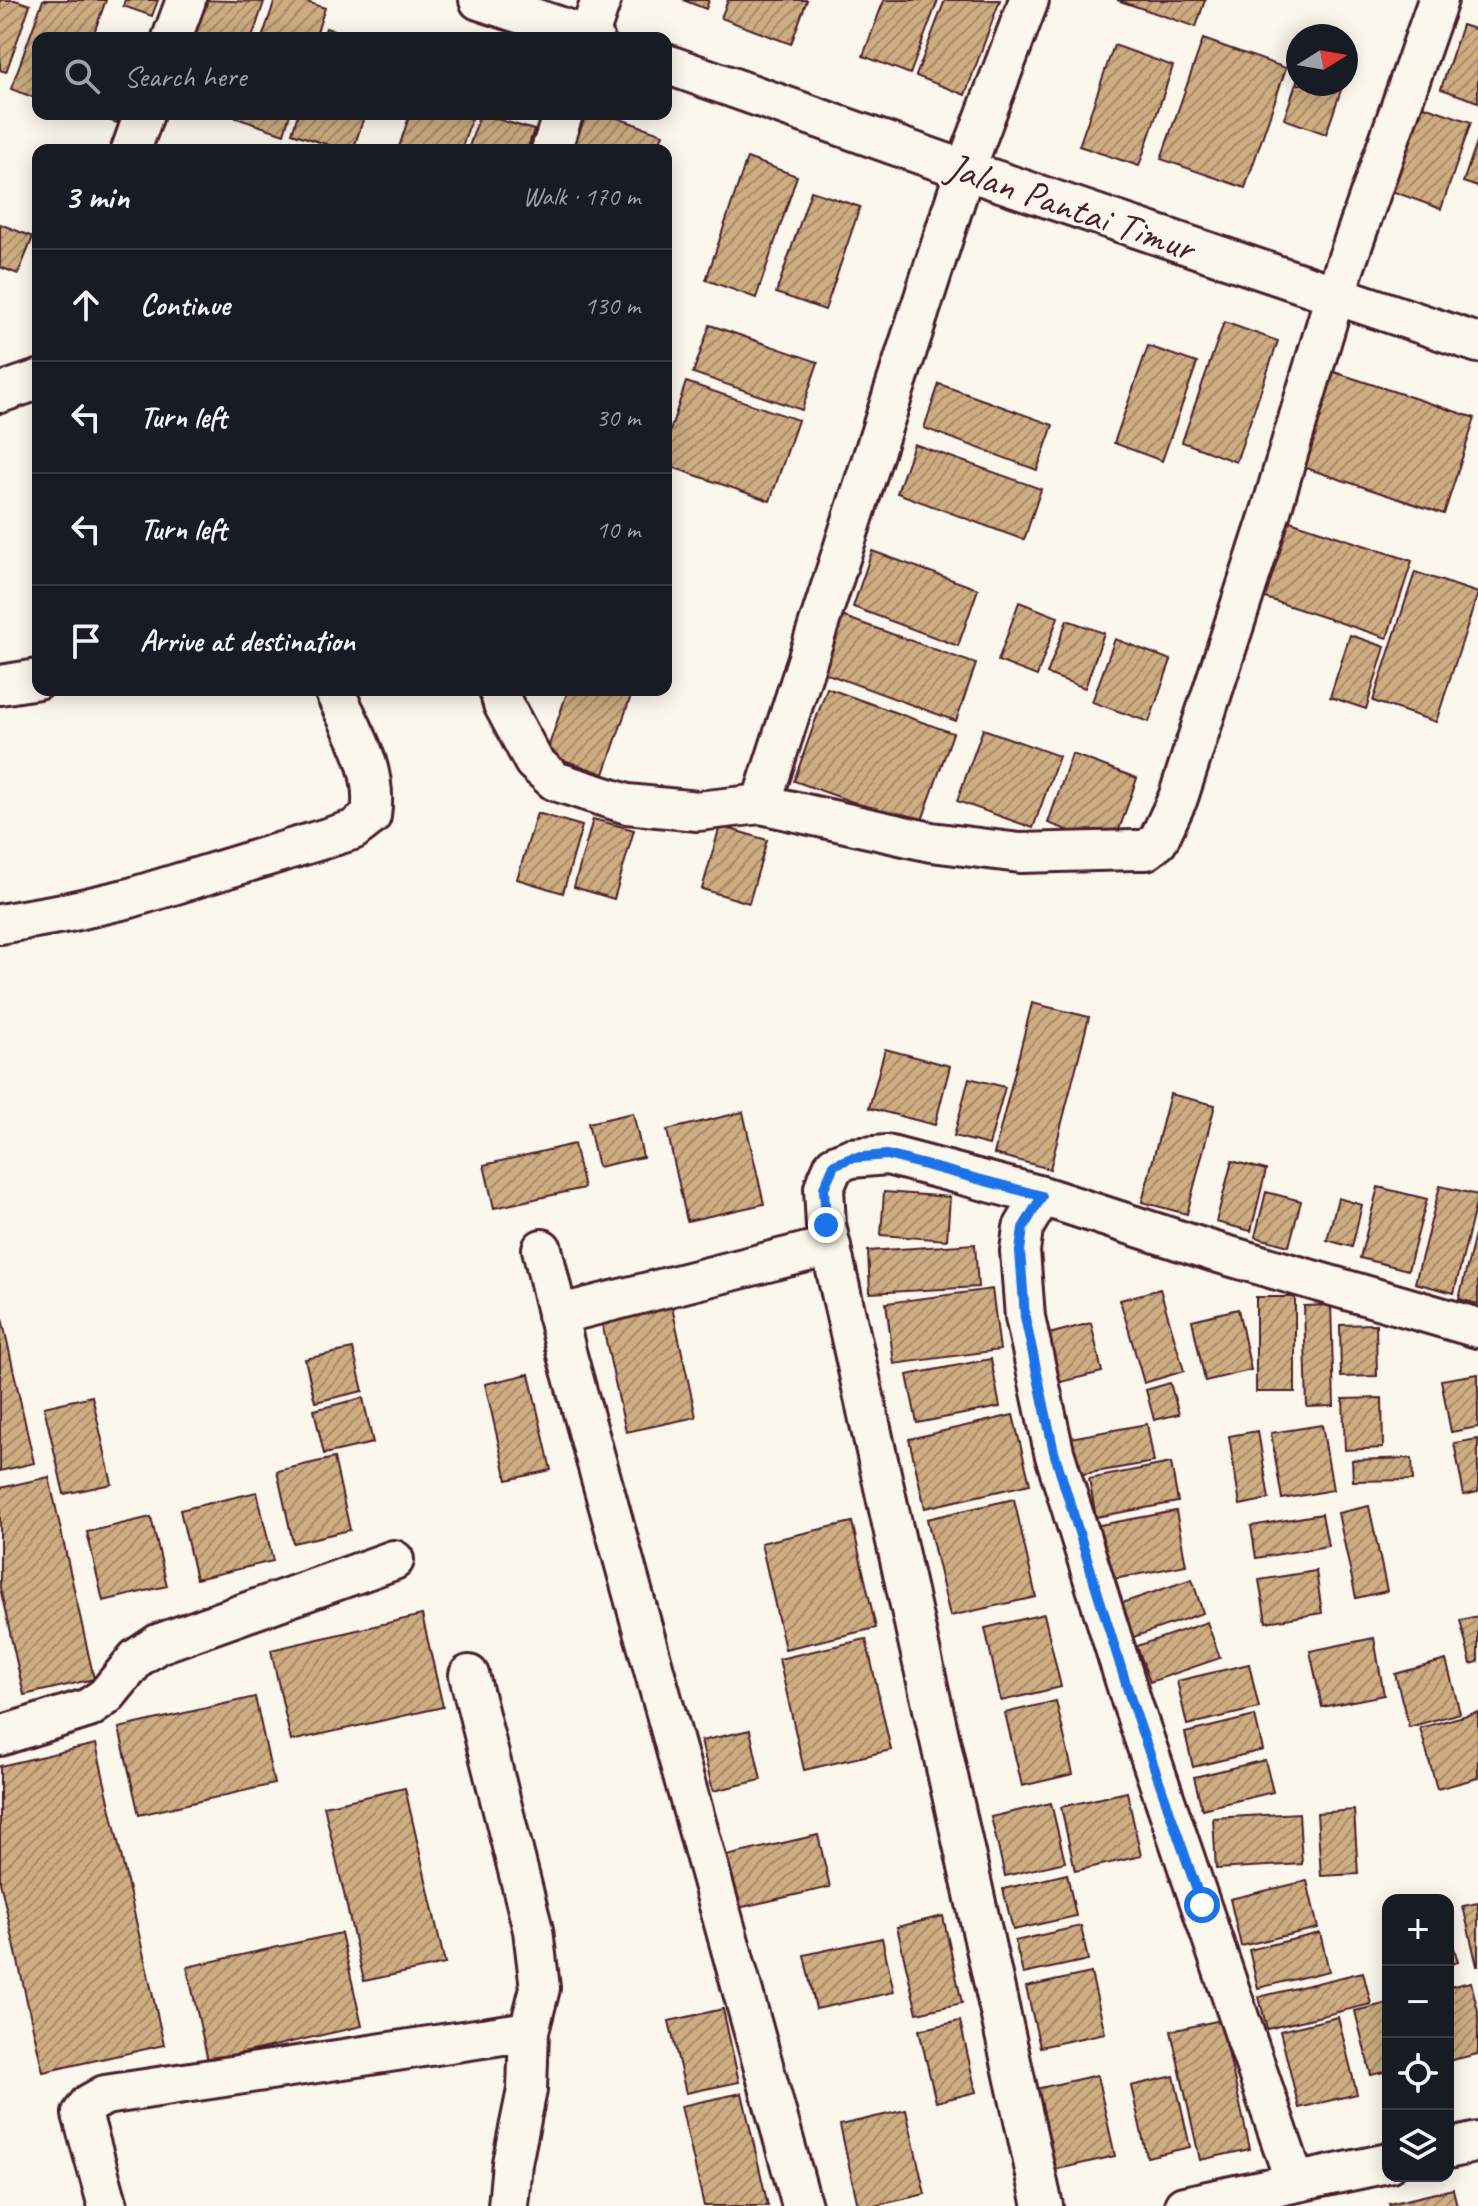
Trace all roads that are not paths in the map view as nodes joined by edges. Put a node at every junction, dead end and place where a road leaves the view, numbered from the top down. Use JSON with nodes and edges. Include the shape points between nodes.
{"nodes":[{"id":1,"x":186,"y":0,"type":"edge"},
{"id":2,"x":479,"y":0,"type":"edge"},
{"id":3,"x":601,"y":0,"type":"edge"},
{"id":4,"x":1029,"y":0,"type":"edge"},
{"id":5,"x":1438,"y":0,"type":"edge"},
{"id":6,"x":174,"y":32,"type":"edge"},
{"id":7,"x":575,"y":32,"type":"edge"},
{"id":8,"x":591,"y":32,"type":"edge"},
{"id":9,"x":672,"y":66,"type":"edge"},
{"id":10,"x":142,"y":120,"type":"edge"},
{"id":11,"x":561,"y":120,"type":"edge"},
{"id":12,"x":133,"y":144,"type":"edge"},
{"id":13,"x":553,"y":144,"type":"edge"},
{"id":14,"x":965,"y":170,"type":"junction"},
{"id":15,"x":1335,"y":295,"type":"junction"},
{"id":16,"x":1478,"y":343,"type":"edge"},
{"id":17,"x":32,"y":382,"type":"edge"},
{"id":18,"x":0,"y":393,"type":"edge"},
{"id":19,"x":32,"y":680,"type":"edge"},
{"id":20,"x":0,"y":685,"type":"edge"},
{"id":21,"x":337,"y":696,"type":"edge"},
{"id":22,"x":501,"y":696,"type":"edge"},
{"id":23,"x":761,"y":804,"type":"junction"},
{"id":24,"x":0,"y":924,"type":"edge"},
{"id":25,"x":1042,"y":1196,"type":"junction"},
{"id":26,"x":831,"y":1246,"type":"junction"},
{"id":27,"x":542,"y":1249,"type":"dead end"},
{"id":28,"x":557,"y":1315,"type":"junction"},
{"id":29,"x":1478,"y":1328,"type":"edge"},
{"id":30,"x":394,"y":1560,"type":"dead end"},
{"id":31,"x":469,"y":1675,"type":"dead end"},
{"id":32,"x":0,"y":1735,"type":"edge"},
{"id":33,"x":529,"y":2031,"type":"junction"},
{"id":34,"x":1478,"y":2142,"type":"edge"},
{"id":35,"x":1454,"y":2148,"type":"edge"},
{"id":36,"x":1382,"y":2168,"type":"edge"},
{"id":37,"x":1295,"y":2182,"type":"junction"},
{"id":38,"x":1354,"y":2189,"type":"edge"},
{"id":39,"x":108,"y":2206,"type":"edge"},
{"id":40,"x":508,"y":2206,"type":"edge"},
{"id":41,"x":802,"y":2206,"type":"edge"},
{"id":42,"x":1043,"y":2206,"type":"edge"},
{"id":43,"x":1184,"y":2206,"type":"edge"}],
"edges":[{"from":1,"to":6,"type":"street"},
{"from":2,"to":7,"type":"street"},
{"from":3,"to":8,"type":"street"},
{"from":4,"to":14,"type":"street"},
{"from":5,"to":15,"type":"street"},
{"from":9,"to":14,"type":"street","name":"Jalan Pantai Timur"},
{"from":10,"to":12,"type":"street"},
{"from":11,"to":13,"type":"street"},
{"from":14,"to":15,"type":"street","name":"Jalan Pantai Timur"},
{"from":14,"to":23,"type":"street"},
{"from":15,"to":16,"type":"street","name":"Jalan Pantai Timur"},
{"from":15,"to":23,"type":"street","via":[[1178,798],[1158,841],[1135,850],[1020,853],[931,842]]},
{"from":17,"to":18,"type":"street"},
{"from":19,"to":20,"type":"street"},
{"from":21,"to":24,"type":"street","via":[[373,786],[371,816],[353,830],[130,898]]},
{"from":22,"to":23,"type":"street","via":[[534,762],[555,781],[627,804],[698,811]]},
{"from":25,"to":26,"type":"street","via":[[887,1155],[851,1158],[834,1165],[824,1188]]},
{"from":25,"to":29,"type":"street"},
{"from":25,"to":37,"type":"street","via":[[1023,1228],[1020,1251],[1025,1317],[1054,1452],[1132,1703]]},
{"from":26,"to":28,"type":"street"},
{"from":26,"to":42,"type":"street"},
{"from":27,"to":28,"type":"street"},
{"from":28,"to":41,"type":"street"},
{"from":30,"to":32,"type":"street","via":[[158,1644],[137,1658],[89,1708]]},
{"from":31,"to":33,"type":"street","via":[[533,1930],[540,1988]]},
{"from":33,"to":39,"type":"street","via":[[105,2095],[82,2114]]},
{"from":33,"to":40,"type":"street","via":[[527,2090]]},
{"from":34,"to":35,"type":"street"},
{"from":36,"to":38,"type":"street"},
{"from":37,"to":38,"type":"street"},
{"from":37,"to":43,"type":"street"}]}
